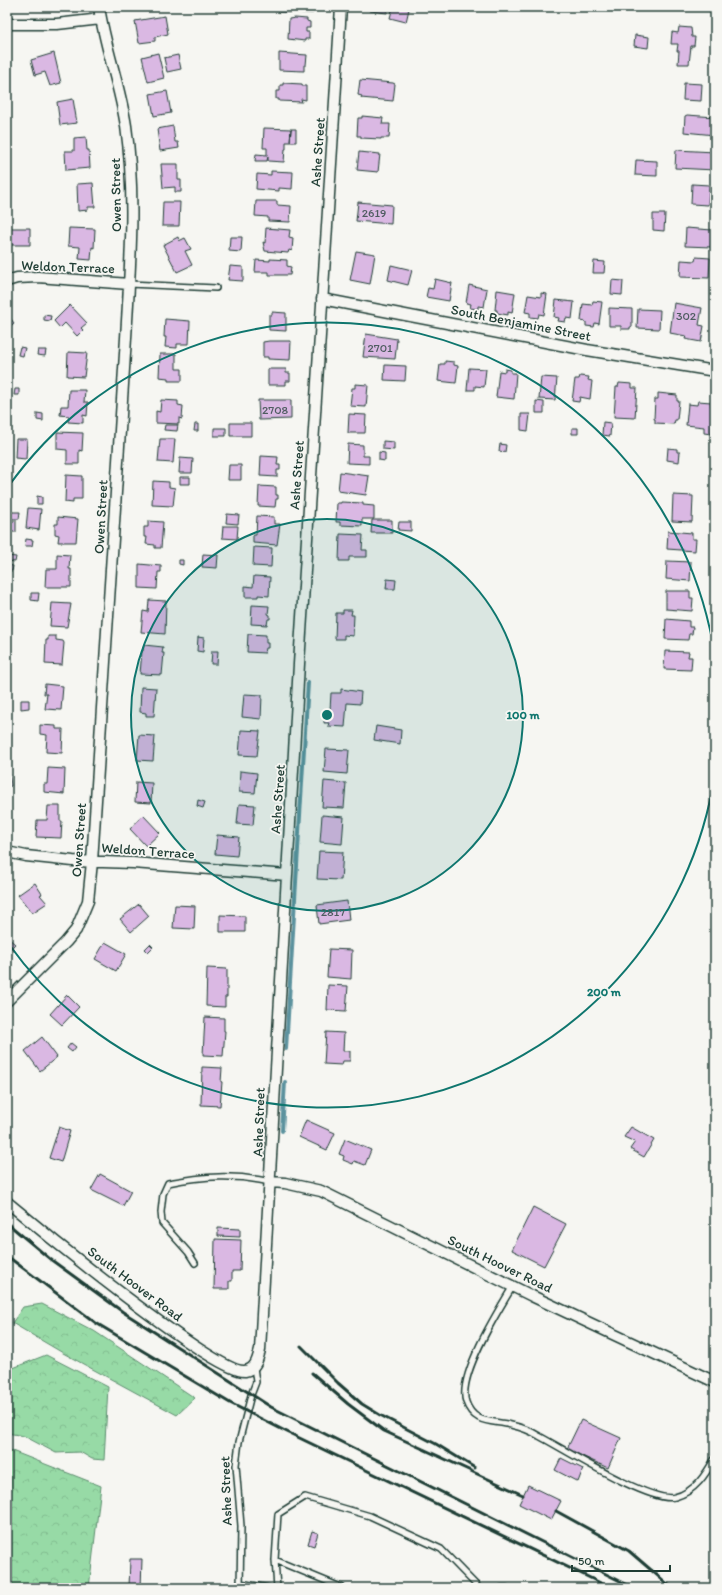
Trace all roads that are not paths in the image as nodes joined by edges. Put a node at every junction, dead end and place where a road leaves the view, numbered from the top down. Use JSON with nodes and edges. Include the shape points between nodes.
{"nodes":[{"id":1,"x":99,"y":7,"type":"edge"},
{"id":2,"x":341,"y":7,"type":"edge"},
{"id":3,"x":101,"y":19,"type":"junction"},
{"id":4,"x":7,"y":24,"type":"edge"},
{"id":5,"x":7,"y":281,"type":"edge"},
{"id":6,"x":129,"y":284,"type":"junction"},
{"id":7,"x":216,"y":288,"type":"dead end"},
{"id":8,"x":322,"y":299,"type":"junction"},
{"id":9,"x":715,"y":371,"type":"edge"},
{"id":10,"x":7,"y":852,"type":"edge"},
{"id":11,"x":92,"y":862,"type":"junction"},
{"id":12,"x":287,"y":875,"type":"junction"},
{"id":13,"x":7,"y":1001,"type":"edge"},
{"id":14,"x":270,"y":1182,"type":"junction"},
{"id":15,"x":7,"y":1202,"type":"edge"},
{"id":16,"x":195,"y":1263,"type":"dead end"},
{"id":17,"x":513,"y":1286,"type":"junction"},
{"id":18,"x":254,"y":1367,"type":"junction"},
{"id":19,"x":715,"y":1382,"type":"edge"},
{"id":20,"x":715,"y":1458,"type":"edge"},
{"id":21,"x":274,"y":1560,"type":"junction"},
{"id":22,"x":240,"y":1586,"type":"edge"},
{"id":23,"x":269,"y":1588,"type":"edge"},
{"id":24,"x":277,"y":1588,"type":"edge"},
{"id":25,"x":343,"y":1588,"type":"edge"},
{"id":26,"x":479,"y":1588,"type":"edge"},
{"id":27,"x":502,"y":1588,"type":"edge"},
{"id":28,"x":506,"y":1588,"type":"edge"}],
"edges":[{"from":1,"to":3,"type":"street","name":"Owen Street"},
{"from":2,"to":8,"type":"street","name":"Ashe Street"},
{"from":3,"to":4,"type":"street","via":[[57,24]]},
{"from":3,"to":6,"type":"street","name":"Owen Street","via":[[129,146],[132,188]]},
{"from":5,"to":6,"type":"street","name":"Weldon Terrace","via":[[38,277]]},
{"from":6,"to":7,"type":"lane"},
{"from":6,"to":11,"type":"street","name":"Owen Street"},
{"from":8,"to":9,"type":"street","name":"South Benjamine Street","via":[[588,350]]},
{"from":8,"to":12,"type":"street","name":"Ashe Street"},
{"from":10,"to":11,"type":"street","name":"Weldon Terrace"},
{"from":11,"to":12,"type":"street","name":"Weldon Terrace"},
{"from":11,"to":13,"type":"street","name":"Owen Street","via":[[88,901],[76,930]]},
{"from":12,"to":14,"type":"street","name":"Ashe Street"},
{"from":14,"to":16,"type":"lane","via":[[219,1176],[168,1184],[163,1194],[162,1223]]},
{"from":14,"to":17,"type":"street","name":"South Hoover Road","via":[[321,1191]]},
{"from":14,"to":18,"type":"street","name":"Ashe Street","via":[[260,1350]]},
{"from":15,"to":18,"type":"street","name":"South Hoover Road","via":[[118,1290],[210,1356],[236,1369]]},
{"from":17,"to":19,"type":"street","name":"South Hoover Road"},
{"from":17,"to":20,"type":"lane","via":[[480,1344],[466,1381],[466,1401],[473,1414],[490,1422],[511,1424],[538,1435],[653,1496],[675,1498],[692,1489],[707,1473]]},
{"from":18,"to":22,"type":"lane","name":"Ashe Street","via":[[256,1382],[239,1442],[236,1465],[241,1526]]},
{"from":21,"to":24,"type":"lane"},
{"from":21,"to":25,"type":"lane"},
{"from":21,"to":26,"type":"lane","via":[[278,1514],[305,1497],[370,1516],[441,1549]]},
{"from":22,"to":23,"type":"lane"},
{"from":27,"to":28,"type":"lane"}]}
